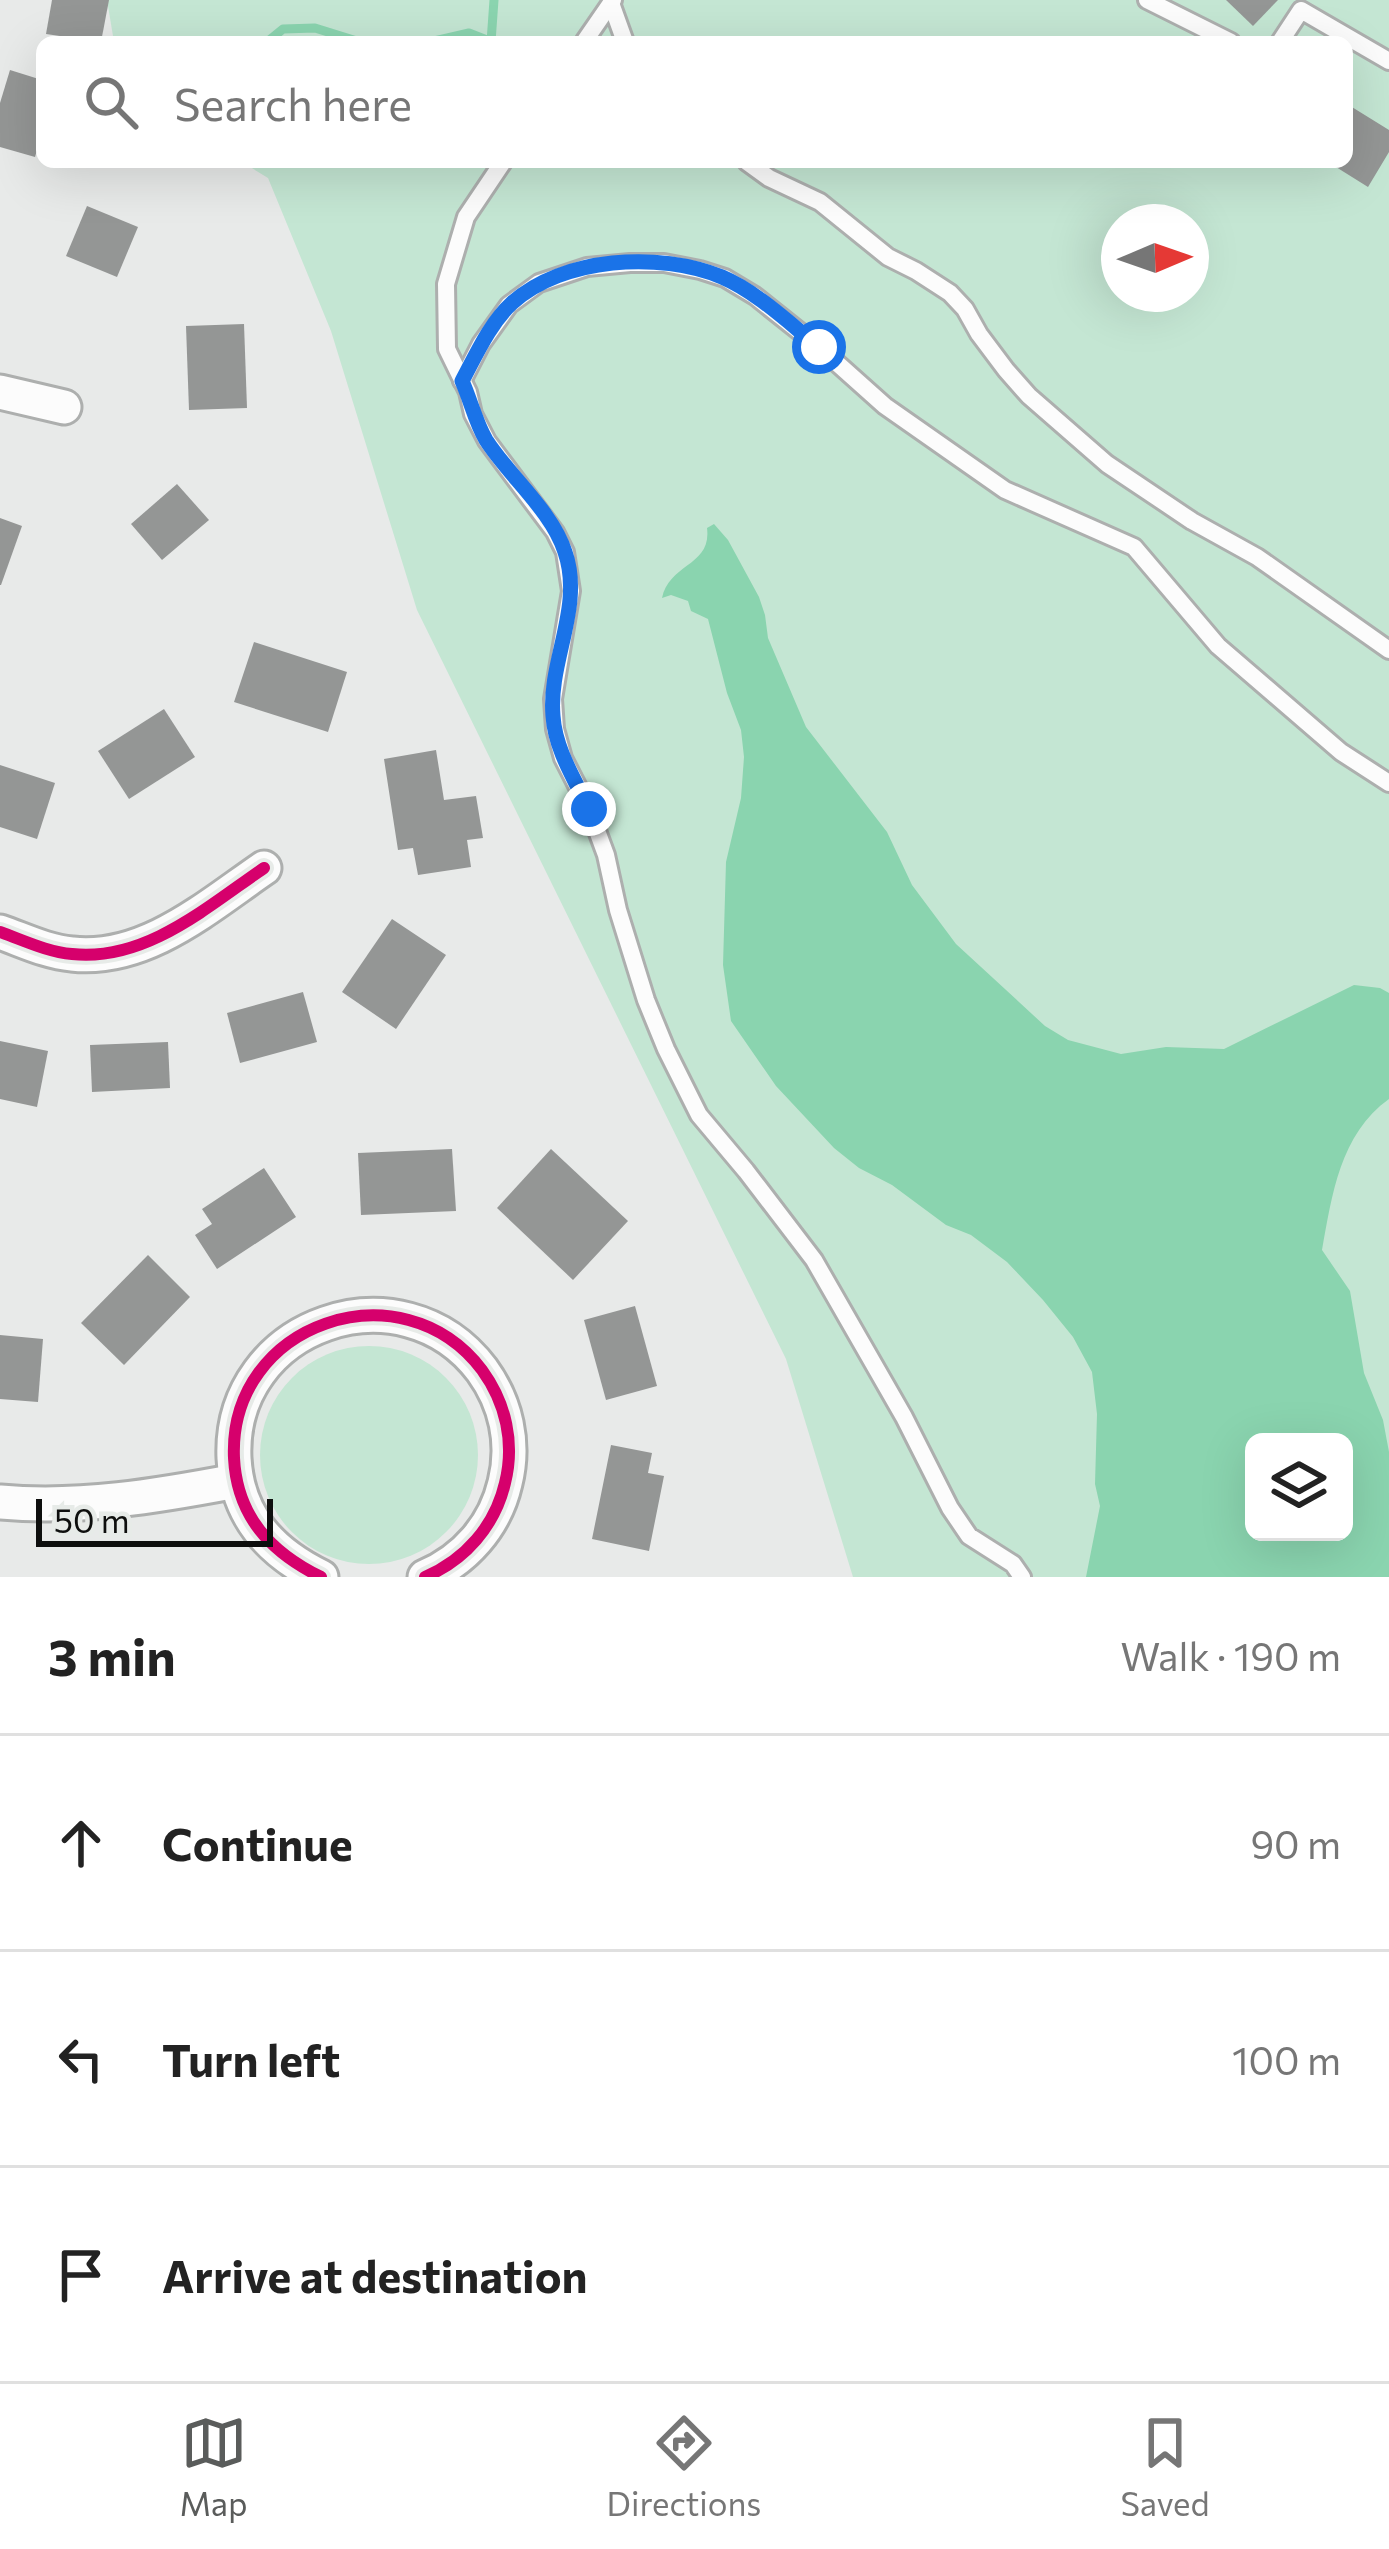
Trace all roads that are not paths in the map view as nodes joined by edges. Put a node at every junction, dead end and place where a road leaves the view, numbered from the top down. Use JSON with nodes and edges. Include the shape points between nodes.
{"nodes":[{"id":1,"x":1147,"y":0,"type":"edge"},
{"id":2,"x":612,"y":1,"type":"edge"},
{"id":3,"x":588,"y":36,"type":"edge"},
{"id":4,"x":623,"y":36,"type":"edge"},
{"id":5,"x":1219,"y":36,"type":"edge"},
{"id":6,"x":1284,"y":36,"type":"edge"},
{"id":7,"x":1346,"y":36,"type":"edge"},
{"id":8,"x":1353,"y":40,"type":"edge"},
{"id":9,"x":1389,"y":61,"type":"edge"},
{"id":10,"x":499,"y":168,"type":"edge"},
{"id":11,"x":755,"y":168,"type":"edge"},
{"id":12,"x":462,"y":381,"type":"junction"},
{"id":13,"x":0,"y":392,"type":"edge"},
{"id":14,"x":64,"y":407,"type":"dead end"},
{"id":15,"x":1389,"y":650,"type":"edge"},
{"id":16,"x":1389,"y":784,"type":"edge"},
{"id":17,"x":264,"y":868,"type":"dead end"},
{"id":18,"x":0,"y":932,"type":"edge"},
{"id":19,"x":236,"y":1481,"type":"junction"},
{"id":20,"x":0,"y":1502,"type":"edge"},
{"id":21,"x":321,"y":1577,"type":"edge"},
{"id":22,"x":425,"y":1577,"type":"edge"},
{"id":23,"x":1022,"y":1577,"type":"edge"}],
"edges":[{"from":1,"to":5,"type":"lane"},
{"from":2,"to":3,"type":"lane"},
{"from":2,"to":4,"type":"lane"},
{"from":6,"to":7,"type":"lane","via":[[1301,10]]},
{"from":8,"to":9,"type":"lane"},
{"from":10,"to":12,"type":"lane","via":[[466,217],[446,284],[447,349]]},
{"from":11,"to":15,"type":"lane","via":[[820,202],[888,257],[950,293],[1017,383],[1107,464]]},
{"from":12,"to":16,"type":"lane","via":[[509,305],[539,283],[630,263],[725,278],[1005,490],[1134,548],[1218,646]]},
{"from":12,"to":23,"type":"lane","via":[[487,441],[565,552],[571,591],[555,729],[606,855],[666,1048],[699,1115],[841,1302],[968,1536]]},
{"from":13,"to":14,"type":"street"},
{"from":17,"to":18,"type":"street","via":[[175,928],[104,955],[72,955]]},
{"from":19,"to":20,"type":"street","via":[[90,1504]]},
{"from":19,"to":21,"type":"street","via":[[266,1539]]},
{"from":19,"to":22,"type":"street","via":[[247,1395],[283,1347],[305,1331],[369,1314],[428,1326],[470,1354],[493,1385],[509,1468],[478,1539]]}]}
